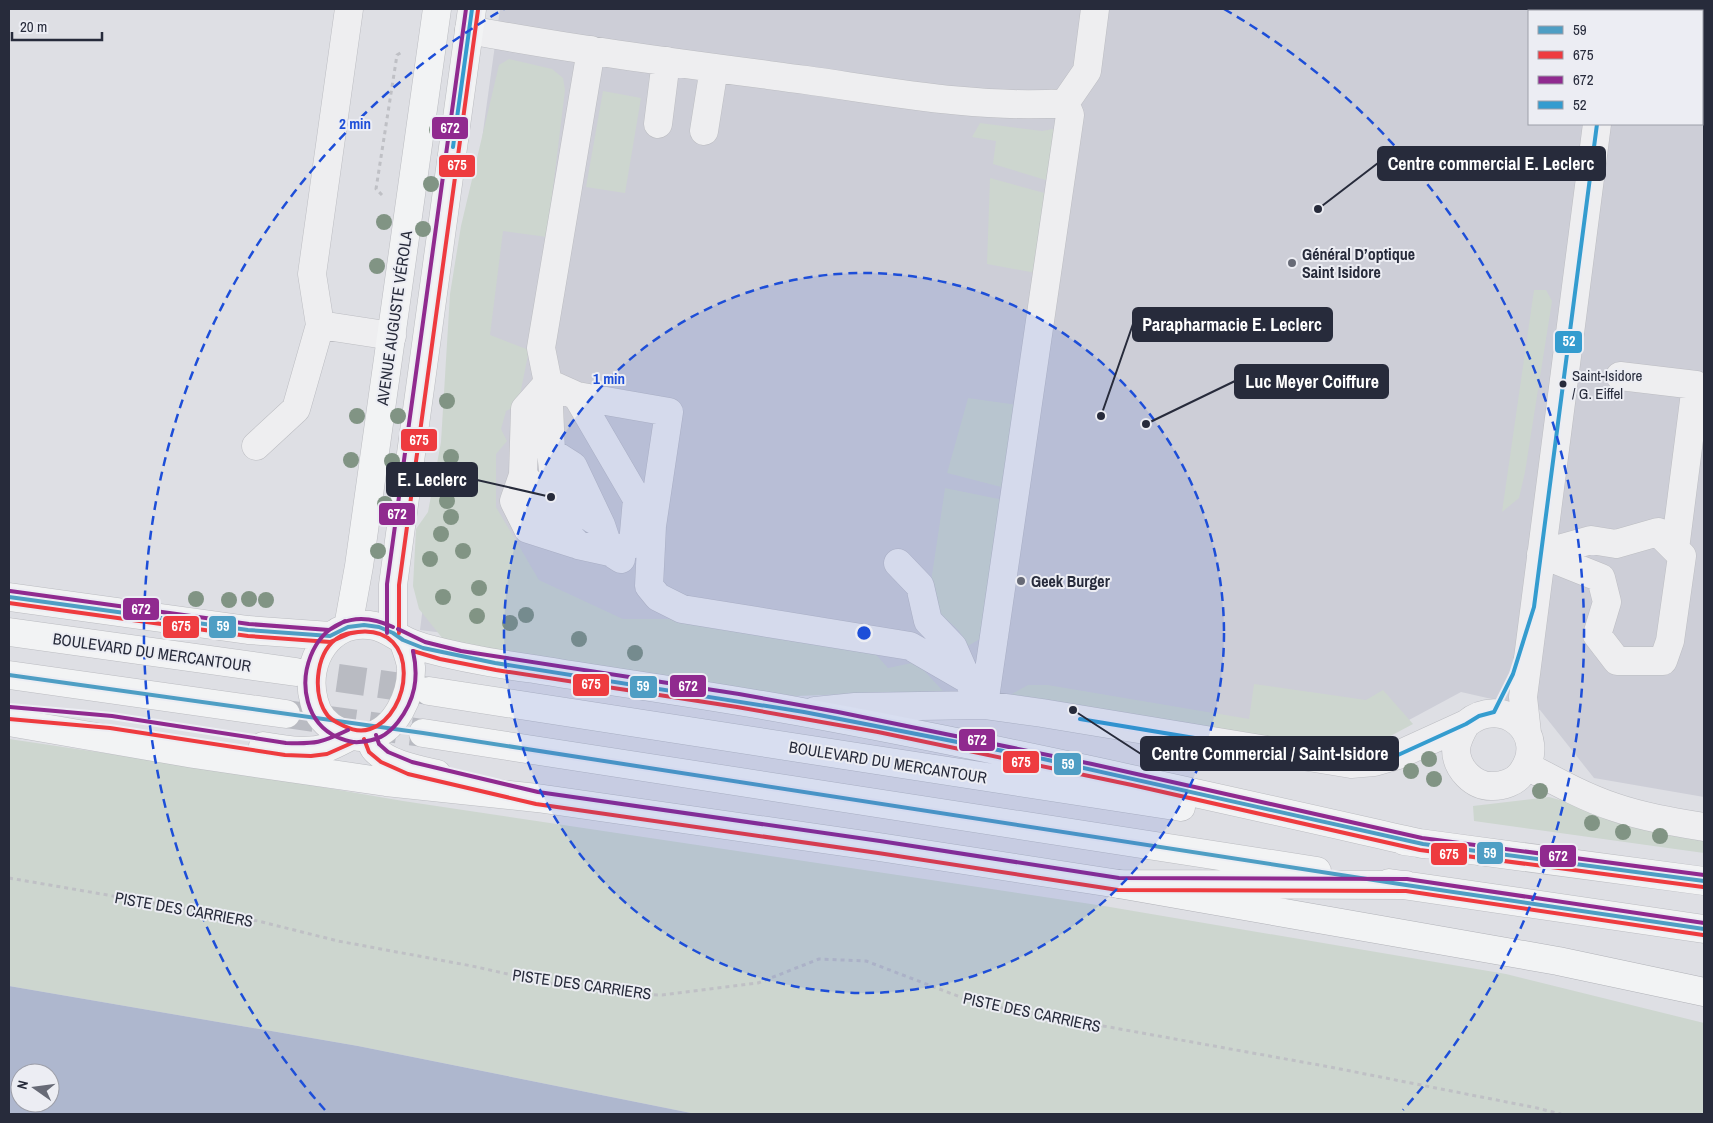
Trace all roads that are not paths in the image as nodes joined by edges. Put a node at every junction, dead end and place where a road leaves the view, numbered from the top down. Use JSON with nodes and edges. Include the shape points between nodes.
{"nodes":[{"id":1,"x":349,"y":9,"type":"edge"},
{"id":2,"x":437,"y":9,"type":"edge"},
{"id":3,"x":1095,"y":9,"type":"edge"},
{"id":4,"x":470,"y":19,"type":"edge"},
{"id":5,"x":591,"y":50,"type":"junction"},
{"id":6,"x":666,"y":61,"type":"junction"},
{"id":7,"x":714,"y":68,"type":"junction"},
{"id":8,"x":1066,"y":103,"type":"junction"},
{"id":9,"x":658,"y":124,"type":"dead end"},
{"id":10,"x":1596,"y":125,"type":"edge"},
{"id":11,"x":704,"y":131,"type":"dead end"},
{"id":12,"x":320,"y":325,"type":"junction"},
{"id":13,"x":392,"y":336,"type":"junction"},
{"id":14,"x":1620,"y":376,"type":"dead end"},
{"id":15,"x":548,"y":383,"type":"junction"},
{"id":16,"x":577,"y":396,"type":"junction"},
{"id":17,"x":256,"y":446,"type":"dead end"},
{"id":18,"x":1616,"y":544,"type":"junction"},
{"id":19,"x":1675,"y":548,"type":"junction"},
{"id":20,"x":610,"y":552,"type":"junction"},
{"id":21,"x":1541,"y":554,"type":"junction"},
{"id":22,"x":898,"y":563,"type":"dead end"},
{"id":23,"x":648,"y":576,"type":"junction"},
{"id":24,"x":1601,"y":578,"type":"junction"},
{"id":25,"x":9,"y":597,"type":"edge"},
{"id":26,"x":1534,"y":607,"type":"junction"},
{"id":27,"x":339,"y":631,"type":"junction"},
{"id":28,"x":9,"y":632,"type":"edge"},
{"id":29,"x":398,"y":637,"type":"junction"},
{"id":30,"x":296,"y":672,"type":"tunnel mouth"},
{"id":31,"x":9,"y":675,"type":"edge"},
{"id":32,"x":967,"y":679,"type":"junction"},
{"id":33,"x":429,"y":691,"type":"tunnel mouth"},
{"id":34,"x":984,"y":705,"type":"junction"},
{"id":35,"x":804,"y":712,"type":"junction"},
{"id":36,"x":1494,"y":712,"type":"junction"},
{"id":37,"x":9,"y":713,"type":"edge"},
{"id":38,"x":286,"y":714,"type":"tunnel mouth"},
{"id":39,"x":9,"y":722,"type":"edge"},
{"id":40,"x":1466,"y":724,"type":"junction"},
{"id":41,"x":1527,"y":732,"type":"junction"},
{"id":42,"x":424,"y":733,"type":"tunnel mouth"},
{"id":43,"x":360,"y":736,"type":"junction"},
{"id":44,"x":1527,"y":766,"type":"junction"},
{"id":45,"x":537,"y":798,"type":"junction"},
{"id":46,"x":1704,"y":827,"type":"edge"},
{"id":47,"x":1423,"y":844,"type":"junction"},
{"id":48,"x":1704,"y":881,"type":"edge"},
{"id":49,"x":1120,"y":884,"type":"junction"},
{"id":50,"x":1406,"y":885,"type":"junction"},
{"id":51,"x":1704,"y":928,"type":"edge"},
{"id":52,"x":1704,"y":992,"type":"edge"}],
"edges":[{"from":1,"to":12,"type":"street","via":[[312,274]]},
{"from":2,"to":13,"type":"main road","name":"AVENUE AUGUSTE VÉROLA"},
{"from":3,"to":8,"type":"street","via":[[1087,71]]},
{"from":4,"to":5,"type":"street"},
{"from":4,"to":29,"type":"main road","via":[[392,585]]},
{"from":5,"to":6,"type":"street"},
{"from":5,"to":15,"type":"street","via":[[541,348]]},
{"from":6,"to":7,"type":"street"},
{"from":6,"to":9,"type":"street"},
{"from":7,"to":8,"type":"street","via":[[946,100],[1036,105]]},
{"from":7,"to":11,"type":"street"},
{"from":8,"to":34,"type":"street","via":[[1070,115]]},
{"from":10,"to":21,"type":"street"},
{"from":12,"to":13,"type":"street"},
{"from":12,"to":17,"type":"street","via":[[296,409]]},
{"from":13,"to":27,"type":"main road","name":"AVENUE AUGUSTE VÉROLA","via":[[360,566]]},
{"from":14,"to":19,"type":"street","via":[[1696,385]]},
{"from":15,"to":16,"type":"street"},
{"from":15,"to":20,"type":"street","via":[[551,452],[573,466]]},
{"from":15,"to":20,"type":"street","via":[[526,409],[523,475],[550,516],[578,546]]},
{"from":16,"to":20,"type":"street","via":[[637,499],[633,544]]},
{"from":16,"to":23,"type":"street","via":[[669,412]]},
{"from":18,"to":19,"type":"street","via":[[1658,532]]},
{"from":18,"to":21,"type":"street","via":[[1591,540]]},
{"from":18,"to":24,"type":"street"},
{"from":19,"to":24,"type":"street","via":[[1682,556],[1670,641],[1663,661],[1617,661],[1598,635],[1607,602]]},
{"from":20,"to":23,"type":"street"},
{"from":21,"to":24,"type":"street"},
{"from":21,"to":26,"type":"street"},
{"from":22,"to":32,"type":"street","via":[[920,586],[928,621],[953,647]]},
{"from":23,"to":32,"type":"street","via":[[649,586],[658,598],[682,609],[910,646]]},
{"from":25,"to":27,"type":"main road","via":[[248,630]]},
{"from":26,"to":36,"type":"street","via":[[1519,661]]},
{"from":26,"to":41,"type":"street","via":[[1523,696]]},
{"from":27,"to":29,"type":"main road","via":[[364,625],[379,627]]},
{"from":27,"to":43,"type":"main road","via":[[320,650],[313,667],[311,685],[314,702],[321,718],[333,729]]},
{"from":28,"to":30,"type":"main road","name":"BOULEVARD DU MERCANTOUR"},
{"from":29,"to":35,"type":"main road","via":[[423,648],[495,663]]},
{"from":29,"to":43,"type":"main road","via":[[411,665],[404,701],[394,720],[384,730]]},
{"from":31,"to":38,"type":"main road"},
{"from":32,"to":34,"type":"street"},
{"from":33,"to":47,"type":"main road","name":"BOULEVARD DU MERCANTOUR"},
{"from":34,"to":35,"type":"street","via":[[855,707]]},
{"from":34,"to":40,"type":"street","via":[[1351,764],[1398,755]]},
{"from":35,"to":47,"type":"main road","via":[[1039,758]]},
{"from":36,"to":40,"type":"street"},
{"from":36,"to":41,"type":"street","via":[[1507,714]]},
{"from":37,"to":43,"type":"main road","via":[[111,722],[285,749],[326,748]]},
{"from":39,"to":45,"type":"main road","via":[[194,754],[367,779]]},
{"from":40,"to":44,"type":"street","via":[[1456,750],[1459,764],[1467,776],[1479,784],[1506,784]]},
{"from":41,"to":44,"type":"street","via":[[1530,749]]},
{"from":42,"to":50,"type":"main road"},
{"from":43,"to":45,"type":"main road","via":[[385,757],[410,768]]},
{"from":44,"to":46,"type":"street","via":[[1614,807]]},
{"from":45,"to":49,"type":"main road"},
{"from":47,"to":48,"type":"main road","name":"BOULEVARD DU MERCANTOUR"},
{"from":49,"to":50,"type":"main road"},
{"from":49,"to":52,"type":"main road","via":[[1558,961]]},
{"from":50,"to":51,"type":"main road"}]}
